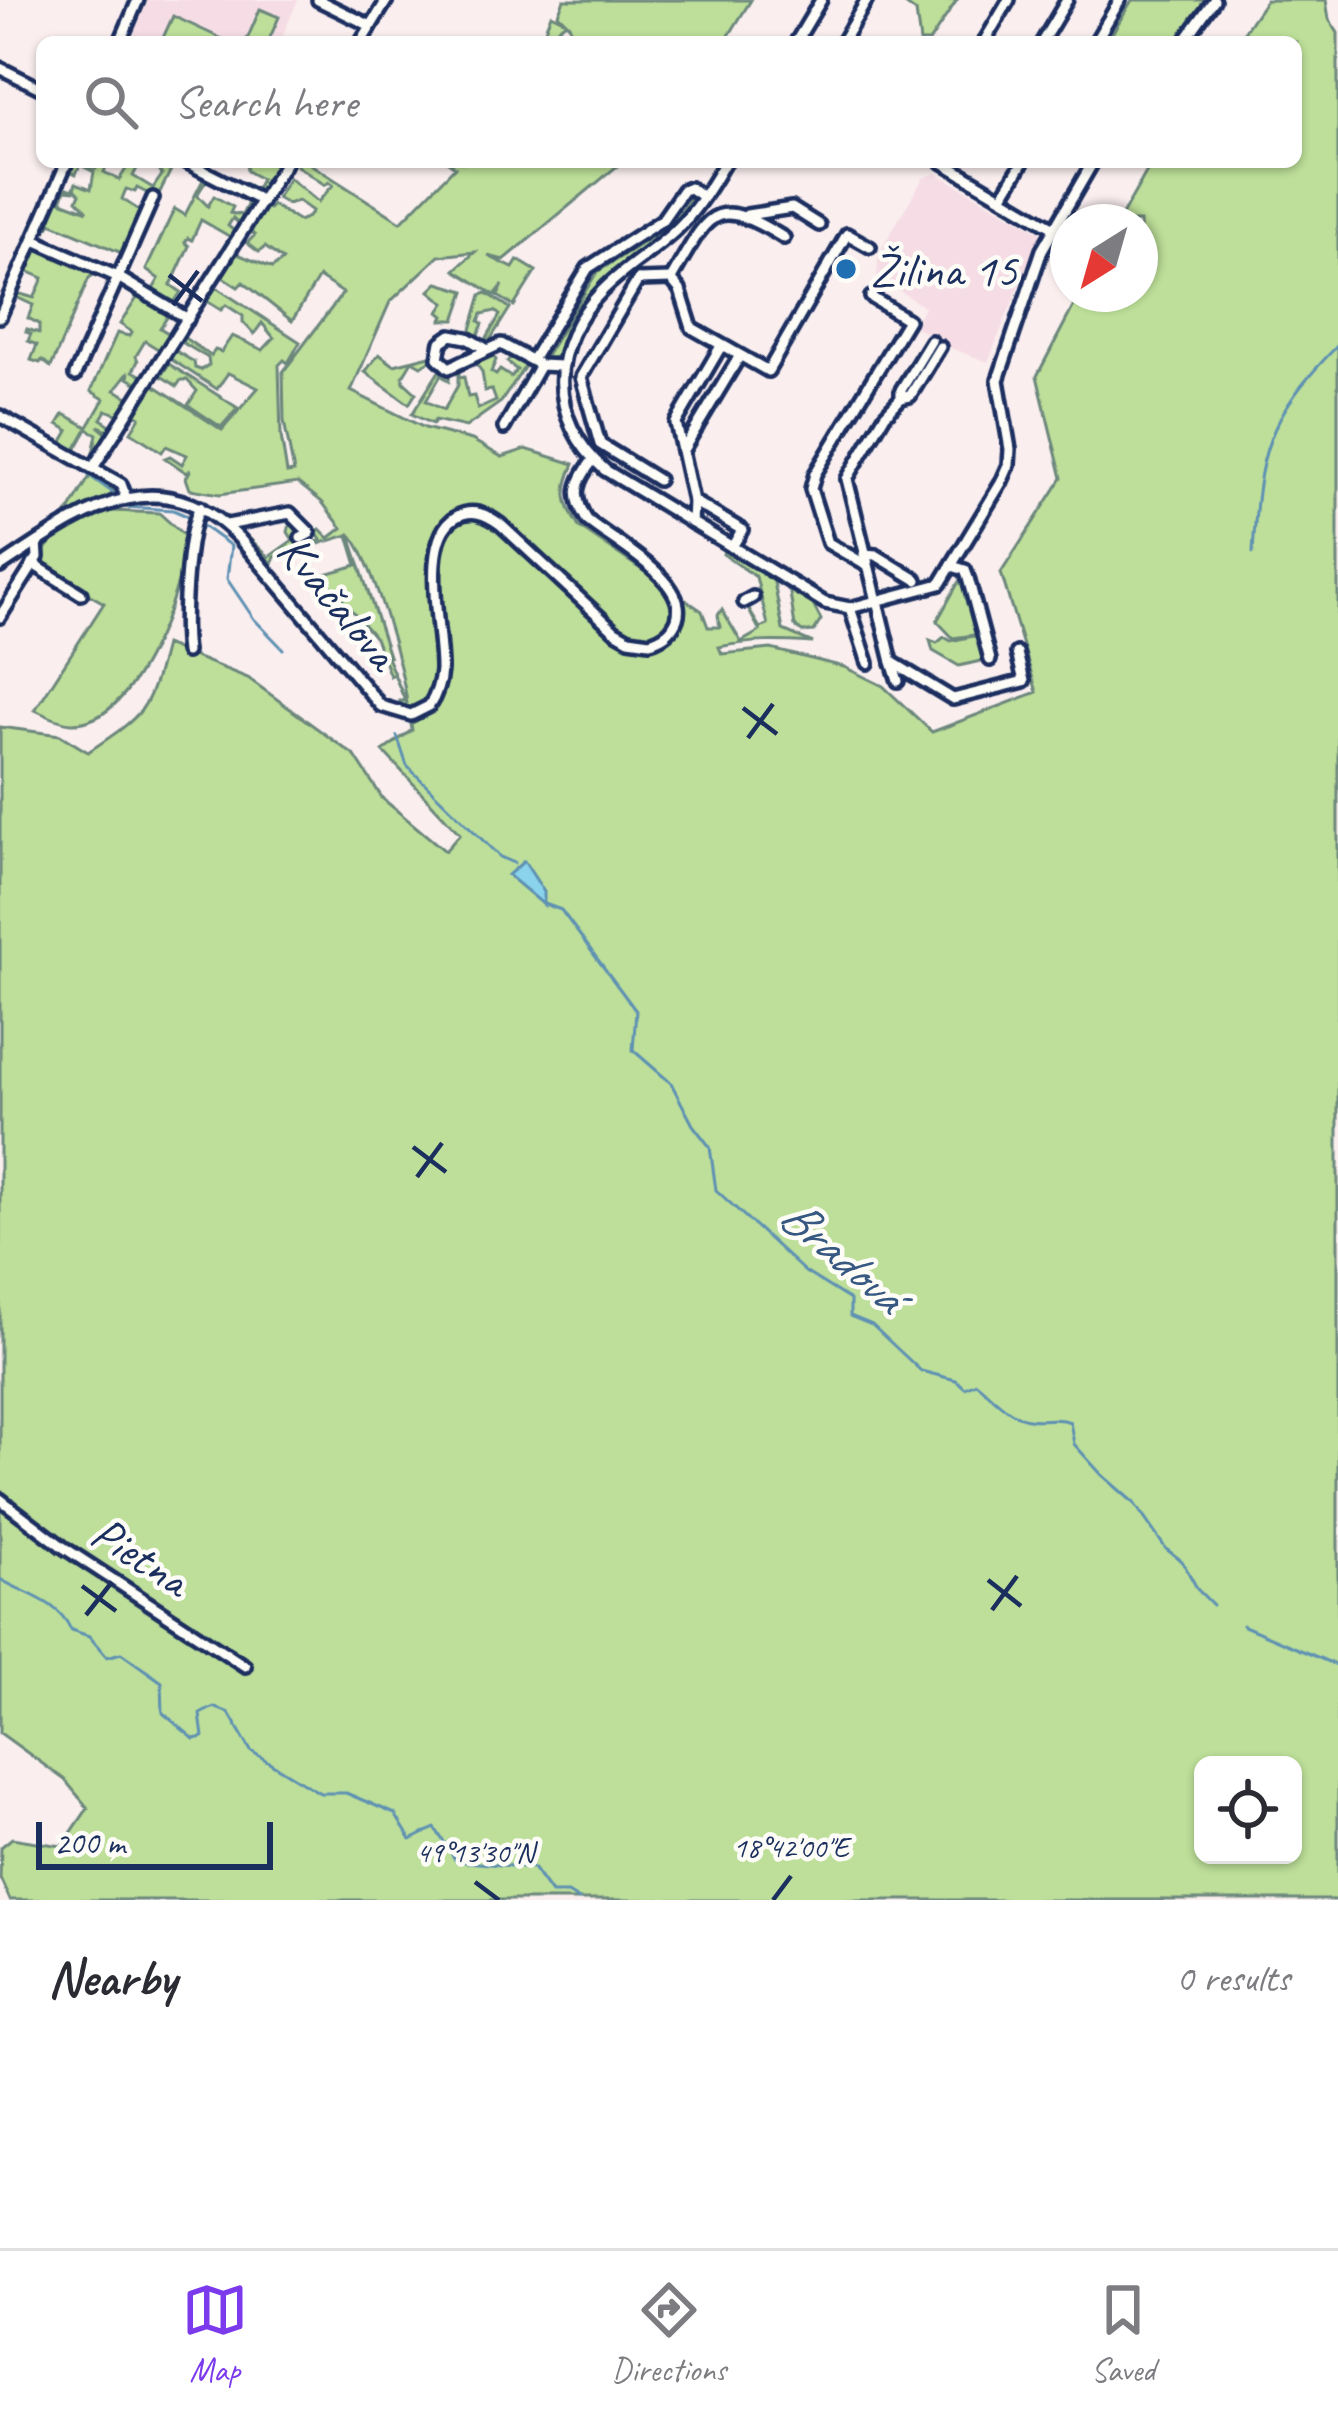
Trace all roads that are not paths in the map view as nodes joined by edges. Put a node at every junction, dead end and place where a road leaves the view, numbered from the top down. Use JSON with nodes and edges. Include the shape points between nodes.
{"nodes":[{"id":1,"x":138,"y":0,"type":"edge"},
{"id":2,"x":318,"y":0,"type":"edge"},
{"id":3,"x":387,"y":0,"type":"edge"},
{"id":4,"x":821,"y":0,"type":"edge"},
{"id":5,"x":867,"y":0,"type":"edge"},
{"id":6,"x":1009,"y":0,"type":"edge"},
{"id":7,"x":1066,"y":0,"type":"edge"},
{"id":8,"x":1120,"y":0,"type":"edge"},
{"id":9,"x":1214,"y":0,"type":"edge"},
{"id":10,"x":371,"y":26,"type":"junction"},
{"id":11,"x":123,"y":36,"type":"edge"},
{"id":12,"x":365,"y":36,"type":"edge"},
{"id":13,"x":800,"y":36,"type":"edge"},
{"id":14,"x":846,"y":36,"type":"edge"},
{"id":15,"x":988,"y":36,"type":"edge"},
{"id":16,"x":1045,"y":36,"type":"edge"},
{"id":17,"x":1099,"y":36,"type":"edge"},
{"id":18,"x":1188,"y":36,"type":"edge"},
{"id":19,"x":0,"y":68,"type":"edge"},
{"id":20,"x":36,"y":86,"type":"edge"},
{"id":21,"x":64,"y":168,"type":"edge"},
{"id":22,"x":198,"y":168,"type":"edge"},
{"id":23,"x":282,"y":168,"type":"edge"},
{"id":24,"x":721,"y":168,"type":"edge"},
{"id":25,"x":952,"y":168,"type":"edge"},
{"id":26,"x":966,"y":168,"type":"edge"},
{"id":27,"x":1019,"y":168,"type":"edge"},
{"id":28,"x":1089,"y":168,"type":"edge"},
{"id":29,"x":963,"y":174,"type":"junction"},
{"id":30,"x":153,"y":197,"type":"dead end"},
{"id":31,"x":703,"y":197,"type":"junction"},
{"id":32,"x":1002,"y":197,"type":"junction"},
{"id":33,"x":262,"y":201,"type":"junction"},
{"id":34,"x":1068,"y":204,"type":"edge"},
{"id":35,"x":747,"y":214,"type":"junction"},
{"id":36,"x":820,"y":225,"type":"dead end"},
{"id":37,"x":1050,"y":226,"type":"edge"},
{"id":38,"x":1050,"y":236,"type":"edge"},
{"id":39,"x":784,"y":238,"type":"dead end"},
{"id":40,"x":34,"y":240,"type":"junction"},
{"id":41,"x":870,"y":247,"type":"dead end"},
{"id":42,"x":627,"y":268,"type":"junction"},
{"id":43,"x":118,"y":277,"type":"junction"},
{"id":44,"x":670,"y":279,"type":"junction"},
{"id":45,"x":638,"y":280,"type":"junction"},
{"id":46,"x":872,"y":297,"type":"dead end"},
{"id":47,"x":0,"y":317,"type":"edge"},
{"id":48,"x":188,"y":319,"type":"junction"},
{"id":49,"x":935,"y":344,"type":"dead end"},
{"id":50,"x":721,"y":346,"type":"junction"},
{"id":51,"x":486,"y":349,"type":"junction"},
{"id":52,"x":739,"y":357,"type":"junction"},
{"id":53,"x":536,"y":362,"type":"junction"},
{"id":54,"x":560,"y":372,"type":"junction"},
{"id":55,"x":75,"y":375,"type":"dead end"},
{"id":56,"x":581,"y":377,"type":"junction"},
{"id":57,"x":0,"y":416,"type":"edge"},
{"id":58,"x":504,"y":428,"type":"dead end"},
{"id":59,"x":683,"y":450,"type":"junction"},
{"id":60,"x":593,"y":460,"type":"junction"},
{"id":61,"x":94,"y":466,"type":"junction"},
{"id":62,"x":644,"y":471,"type":"junction"},
{"id":63,"x":658,"y":479,"type":"dead end"},
{"id":64,"x":634,"y":488,"type":"junction"},
{"id":65,"x":126,"y":498,"type":"junction"},
{"id":66,"x":693,"y":501,"type":"junction"},
{"id":67,"x":200,"y":507,"type":"junction"},
{"id":68,"x":247,"y":520,"type":"junction"},
{"id":69,"x":692,"y":523,"type":"junction"},
{"id":70,"x":226,"y":526,"type":"junction"},
{"id":71,"x":259,"y":529,"type":"dead end"},
{"id":72,"x":301,"y":538,"type":"dead end"},
{"id":73,"x":37,"y":543,"type":"junction"},
{"id":74,"x":732,"y":547,"type":"junction"},
{"id":75,"x":865,"y":560,"type":"junction"},
{"id":76,"x":955,"y":561,"type":"junction"},
{"id":77,"x":33,"y":565,"type":"junction"},
{"id":78,"x":0,"y":567,"type":"edge"},
{"id":79,"x":917,"y":580,"type":"dead end"},
{"id":80,"x":81,"y":594,"type":"dead end"},
{"id":81,"x":875,"y":602,"type":"junction"},
{"id":82,"x":850,"y":608,"type":"junction"},
{"id":83,"x":0,"y":617,"type":"edge"},
{"id":84,"x":186,"y":652,"type":"dead end"},
{"id":85,"x":1017,"y":653,"type":"dead end"},
{"id":86,"x":990,"y":660,"type":"dead end"},
{"id":87,"x":892,"y":662,"type":"junction"},
{"id":88,"x":868,"y":663,"type":"dead end"},
{"id":89,"x":898,"y":682,"type":"dead end"},
{"id":90,"x":0,"y":1499,"type":"edge"},
{"id":91,"x":245,"y":1666,"type":"dead end"}],
"edges":[{"from":1,"to":11,"type":"street"},
{"from":2,"to":10,"type":"street"},
{"from":3,"to":10,"type":"street"},
{"from":4,"to":13,"type":"street"},
{"from":5,"to":14,"type":"street"},
{"from":6,"to":15,"type":"street"},
{"from":7,"to":16,"type":"street"},
{"from":8,"to":17,"type":"street"},
{"from":9,"to":18,"type":"street"},
{"from":10,"to":12,"type":"street"},
{"from":19,"to":20,"type":"street"},
{"from":21,"to":40,"type":"street"},
{"from":22,"to":33,"type":"street"},
{"from":23,"to":33,"type":"street"},
{"from":24,"to":31,"type":"street"},
{"from":25,"to":29,"type":"street"},
{"from":26,"to":29,"type":"street"},
{"from":27,"to":32,"type":"street"},
{"from":28,"to":34,"type":"street"},
{"from":29,"to":32,"type":"street"},
{"from":30,"to":43,"type":"street"},
{"from":31,"to":42,"type":"street"},
{"from":31,"to":53,"type":"street","via":[[683,190],[663,219],[588,268]]},
{"from":32,"to":37,"type":"street"},
{"from":33,"to":48,"type":"street"},
{"from":35,"to":36,"type":"street","via":[[792,208]]},
{"from":35,"to":39,"type":"street"},
{"from":35,"to":44,"type":"street","via":[[706,223]]},
{"from":38,"to":76,"type":"street","via":[[998,380],[1009,465]]},
{"from":40,"to":43,"type":"street"},
{"from":40,"to":47,"type":"street"},
{"from":41,"to":52,"type":"street","via":[[847,235],[768,371]]},
{"from":42,"to":45,"type":"street"},
{"from":42,"to":54,"type":"street","via":[[576,323]]},
{"from":43,"to":48,"type":"street"},
{"from":43,"to":55,"type":"street"},
{"from":44,"to":45,"type":"street"},
{"from":44,"to":50,"type":"street","via":[[690,326]]},
{"from":45,"to":56,"type":"street"},
{"from":46,"to":75,"type":"street","via":[[908,320],[812,490],[828,543]]},
{"from":48,"to":61,"type":"street"},
{"from":49,"to":75,"type":"street","via":[[847,478]]},
{"from":50,"to":52,"type":"street"},
{"from":50,"to":59,"type":"street","via":[[676,423]]},
{"from":51,"to":51,"type":"street","via":[[460,367],[438,358],[451,335]]},
{"from":51,"to":53,"type":"street","via":[[507,345]]},
{"from":52,"to":59,"type":"street"},
{"from":53,"to":54,"type":"street"},
{"from":53,"to":58,"type":"street"},
{"from":54,"to":56,"type":"street"},
{"from":54,"to":60,"type":"street","via":[[568,424]]},
{"from":56,"to":62,"type":"street","via":[[597,440]]},
{"from":57,"to":61,"type":"street"},
{"from":59,"to":66,"type":"street"},
{"from":60,"to":64,"type":"street"},
{"from":60,"to":70,"type":"street","name":"Kvačalova","via":[[577,484],[578,507],[674,589],[679,610],[671,631],[650,642],[622,636],[494,519],[467,513],[438,538],[441,674],[429,706],[412,715],[375,700]]},
{"from":61,"to":65,"type":"street","via":[[121,484]]},
{"from":62,"to":63,"type":"street"},
{"from":62,"to":64,"type":"street"},
{"from":64,"to":69,"type":"street"},
{"from":65,"to":67,"type":"street","name":"Kvačalova","via":[[166,496]]},
{"from":65,"to":73,"type":"street","name":"Kvačalova"},
{"from":66,"to":69,"type":"street"},
{"from":66,"to":74,"type":"street","via":[[742,530]]},
{"from":67,"to":70,"type":"street","name":"Kvačalova"},
{"from":67,"to":84,"type":"street","via":[[191,526]]},
{"from":68,"to":70,"type":"street","name":"Kvačalova"},
{"from":68,"to":71,"type":"street","name":"Kvačalova"},
{"from":68,"to":72,"type":"street","name":"Kvačalova","via":[[290,513],[310,533]]},
{"from":69,"to":74,"type":"street"},
{"from":73,"to":77,"type":"street"},
{"from":73,"to":78,"type":"street","name":"Kvačalova"},
{"from":74,"to":82,"type":"street","via":[[825,603]]},
{"from":75,"to":79,"type":"street","via":[[876,555]]},
{"from":75,"to":81,"type":"street"},
{"from":76,"to":81,"type":"street","via":[[940,584]]},
{"from":76,"to":86,"type":"street","via":[[968,578]]},
{"from":77,"to":80,"type":"street"},
{"from":77,"to":83,"type":"street"},
{"from":81,"to":82,"type":"street"},
{"from":81,"to":87,"type":"street"},
{"from":82,"to":88,"type":"street"},
{"from":85,"to":87,"type":"street","via":[[1024,681],[953,699]]},
{"from":87,"to":89,"type":"street"},
{"from":90,"to":91,"type":"street","name":"Pietna"}]}
